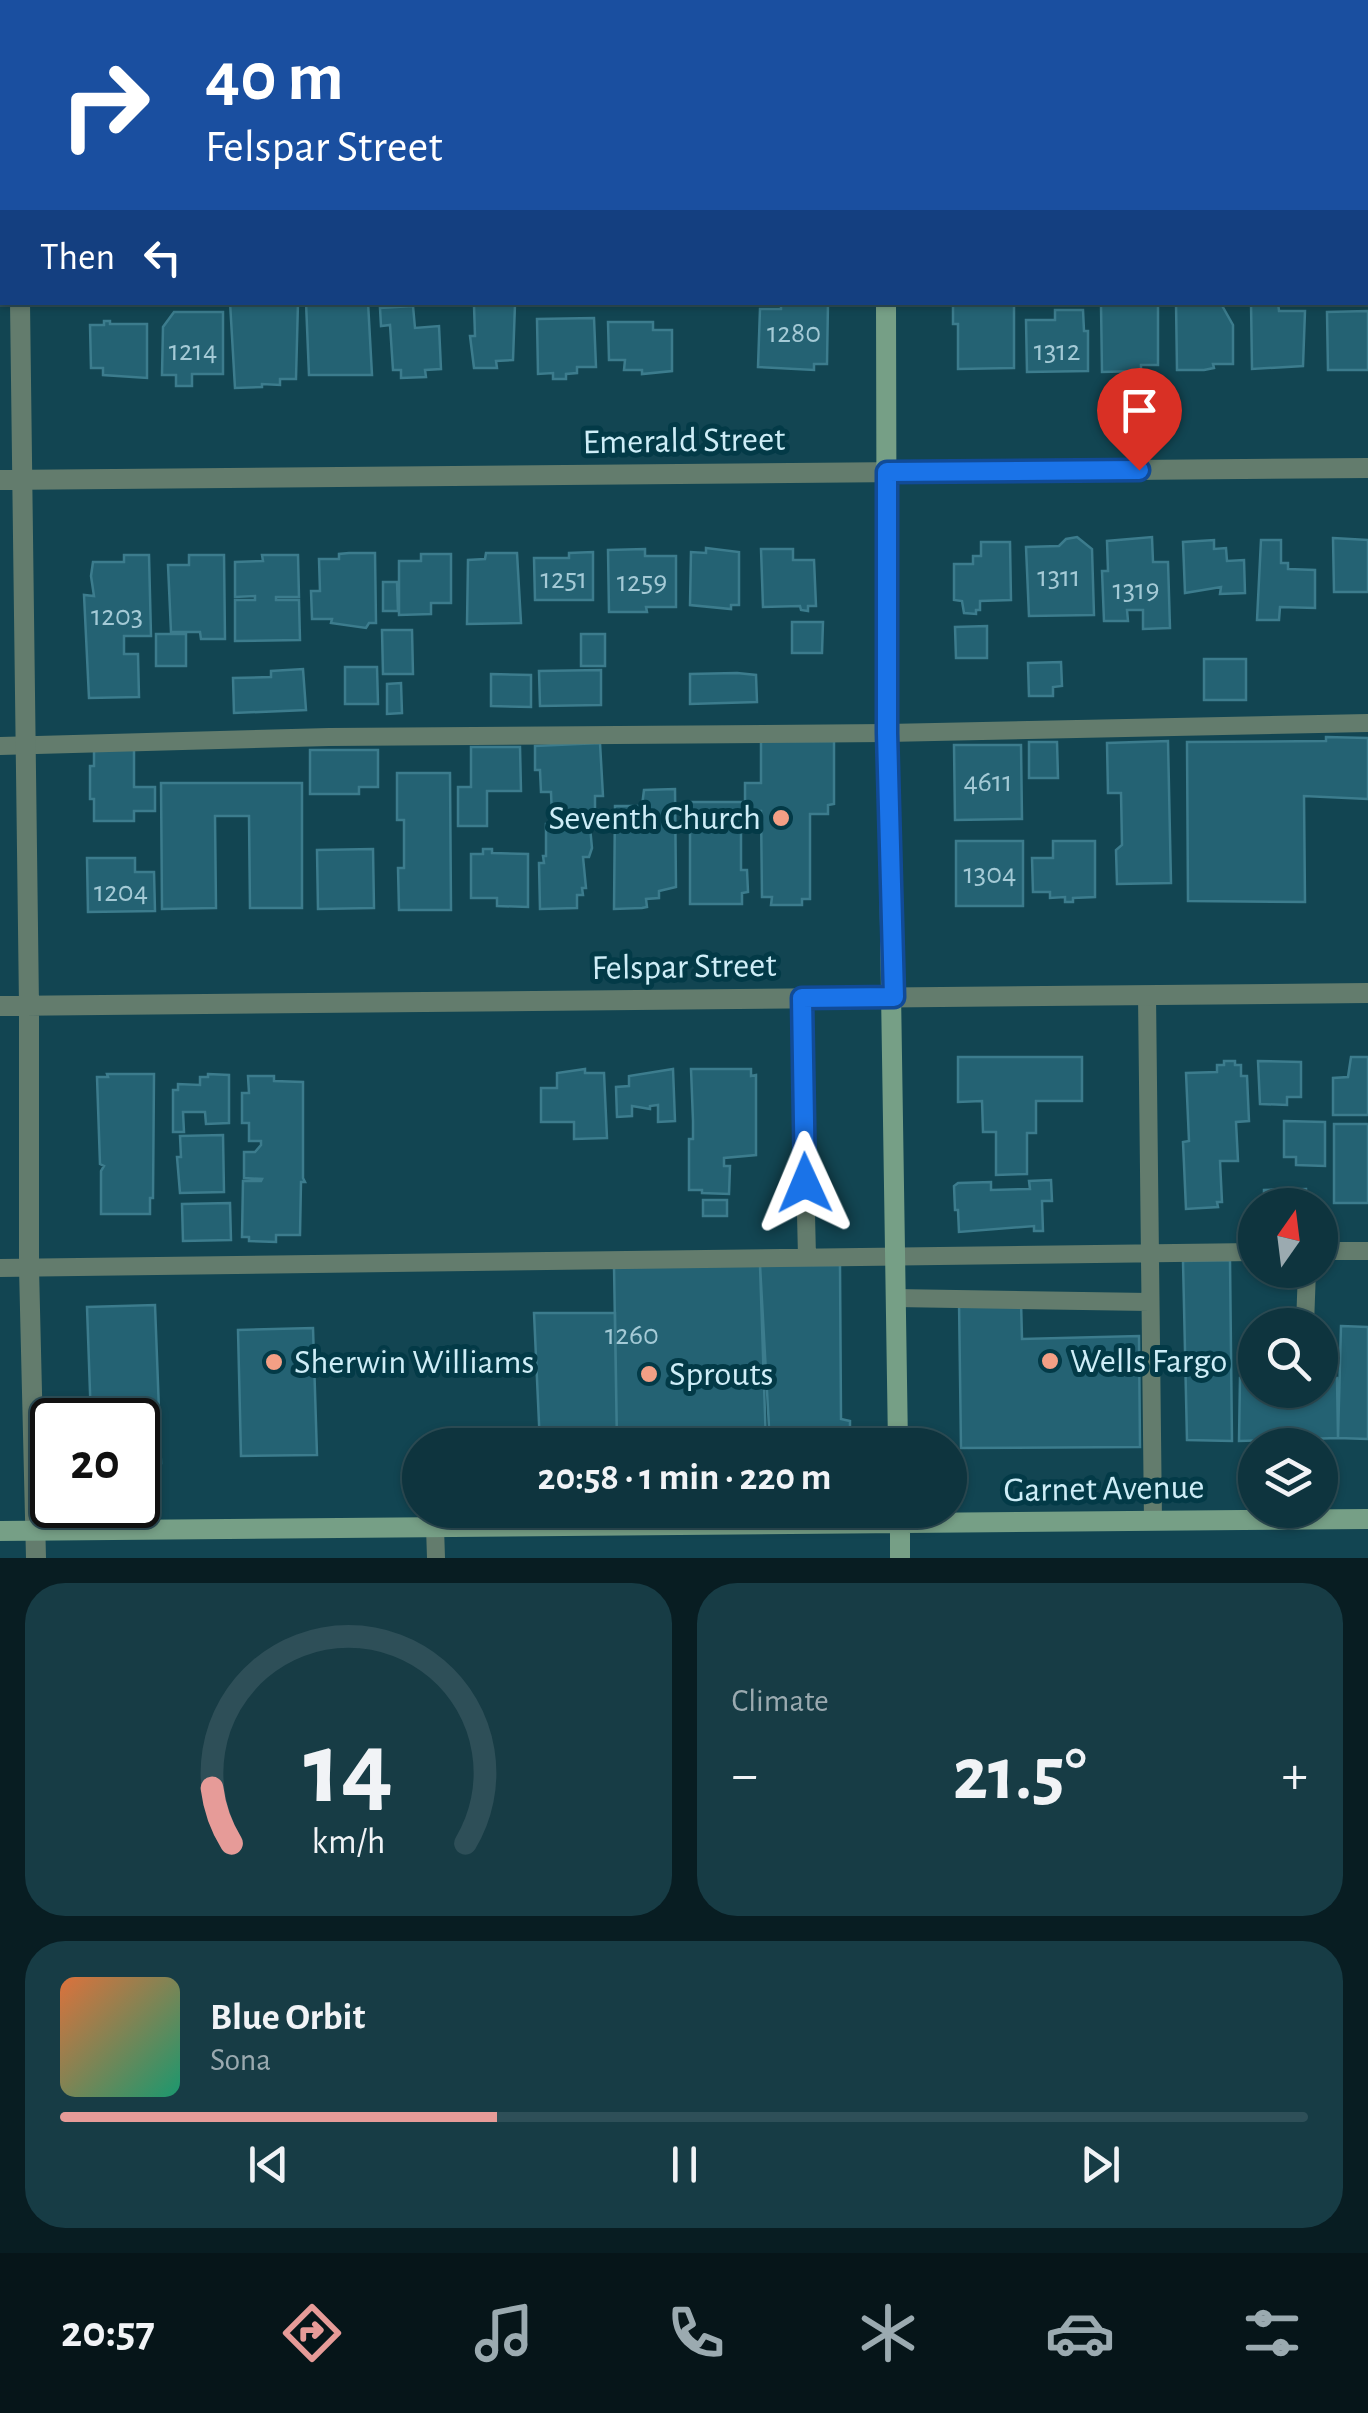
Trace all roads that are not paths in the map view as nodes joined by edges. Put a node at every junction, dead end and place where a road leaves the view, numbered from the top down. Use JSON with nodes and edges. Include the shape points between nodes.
{"nodes":[{"id":1,"x":20,"y":305,"type":"edge"},
{"id":2,"x":886,"y":305,"type":"edge"},
{"id":3,"x":1368,"y":468,"type":"edge"},
{"id":4,"x":887,"y":472,"type":"junction"},
{"id":5,"x":0,"y":480,"type":"edge"},
{"id":6,"x":23,"y":480,"type":"junction"},
{"id":7,"x":1368,"y":724,"type":"edge"},
{"id":8,"x":887,"y":733,"type":"junction"},
{"id":9,"x":0,"y":746,"type":"edge"},
{"id":10,"x":26,"y":746,"type":"junction"},
{"id":11,"x":1368,"y":993,"type":"edge"},
{"id":12,"x":1147,"y":995,"type":"junction"},
{"id":13,"x":894,"y":997,"type":"junction"},
{"id":14,"x":802,"y":998,"type":"junction"},
{"id":15,"x":0,"y":1006,"type":"edge"},
{"id":16,"x":29,"y":1006,"type":"junction"},
{"id":17,"x":1368,"y":1250,"type":"edge"},
{"id":18,"x":1338,"y":1251,"type":"edge"},
{"id":19,"x":1238,"y":1252,"type":"edge"},
{"id":20,"x":1148,"y":1253,"type":"junction"},
{"id":21,"x":894,"y":1256,"type":"junction"},
{"id":22,"x":807,"y":1257,"type":"junction"},
{"id":23,"x":0,"y":1268,"type":"edge"},
{"id":24,"x":29,"y":1268,"type":"junction"},
{"id":25,"x":895,"y":1298,"type":"junction"},
{"id":26,"x":1149,"y":1302,"type":"junction"},
{"id":27,"x":898,"y":1428,"type":"edge"},
{"id":28,"x":967,"y":1518,"type":"edge"},
{"id":29,"x":1368,"y":1518,"type":"edge"},
{"id":30,"x":1152,"y":1520,"type":"junction"},
{"id":31,"x":402,"y":1527,"type":"edge"},
{"id":32,"x":436,"y":1528,"type":"edge"},
{"id":33,"x":900,"y":1528,"type":"edge"},
{"id":34,"x":36,"y":1531,"type":"junction"},
{"id":35,"x":0,"y":1532,"type":"edge"},
{"id":36,"x":36,"y":1558,"type":"edge"},
{"id":37,"x":436,"y":1558,"type":"edge"},
{"id":38,"x":900,"y":1558,"type":"edge"}],
"edges":[{"from":1,"to":6,"type":"street"},
{"from":2,"to":4,"type":"main road"},
{"from":3,"to":4,"type":"street","name":"Emerald Street"},
{"from":4,"to":6,"type":"street","name":"Emerald Street"},
{"from":4,"to":8,"type":"main road"},
{"from":5,"to":6,"type":"street","name":"Emerald Street"},
{"from":6,"to":10,"type":"street"},
{"from":7,"to":8,"type":"lane"},
{"from":8,"to":10,"type":"lane"},
{"from":8,"to":13,"type":"main road"},
{"from":9,"to":10,"type":"lane"},
{"from":10,"to":16,"type":"street"},
{"from":11,"to":12,"type":"street","name":"Felspar Street"},
{"from":12,"to":13,"type":"street","name":"Felspar Street"},
{"from":12,"to":20,"type":"lane"},
{"from":13,"to":14,"type":"street","name":"Felspar Street"},
{"from":13,"to":21,"type":"main road"},
{"from":14,"to":16,"type":"street","name":"Felspar Street"},
{"from":14,"to":22,"type":"lane"},
{"from":15,"to":16,"type":"street","name":"Felspar Street"},
{"from":16,"to":24,"type":"street"},
{"from":17,"to":18,"type":"lane"},
{"from":19,"to":20,"type":"lane"},
{"from":20,"to":21,"type":"lane"},
{"from":20,"to":26,"type":"lane"},
{"from":21,"to":22,"type":"lane"},
{"from":21,"to":25,"type":"main road"},
{"from":22,"to":24,"type":"lane"},
{"from":23,"to":24,"type":"lane"},
{"from":24,"to":34,"type":"street"},
{"from":25,"to":26,"type":"lane"},
{"from":25,"to":27,"type":"main road"},
{"from":26,"to":30,"type":"lane"},
{"from":28,"to":30,"type":"main road","name":"Garnet Avenue"},
{"from":29,"to":30,"type":"main road","name":"Garnet Avenue"},
{"from":31,"to":34,"type":"main road","name":"Garnet Avenue"},
{"from":32,"to":37,"type":"lane"},
{"from":33,"to":38,"type":"main road"},
{"from":34,"to":35,"type":"main road","name":"Garnet Avenue"},
{"from":34,"to":36,"type":"street"}]}
